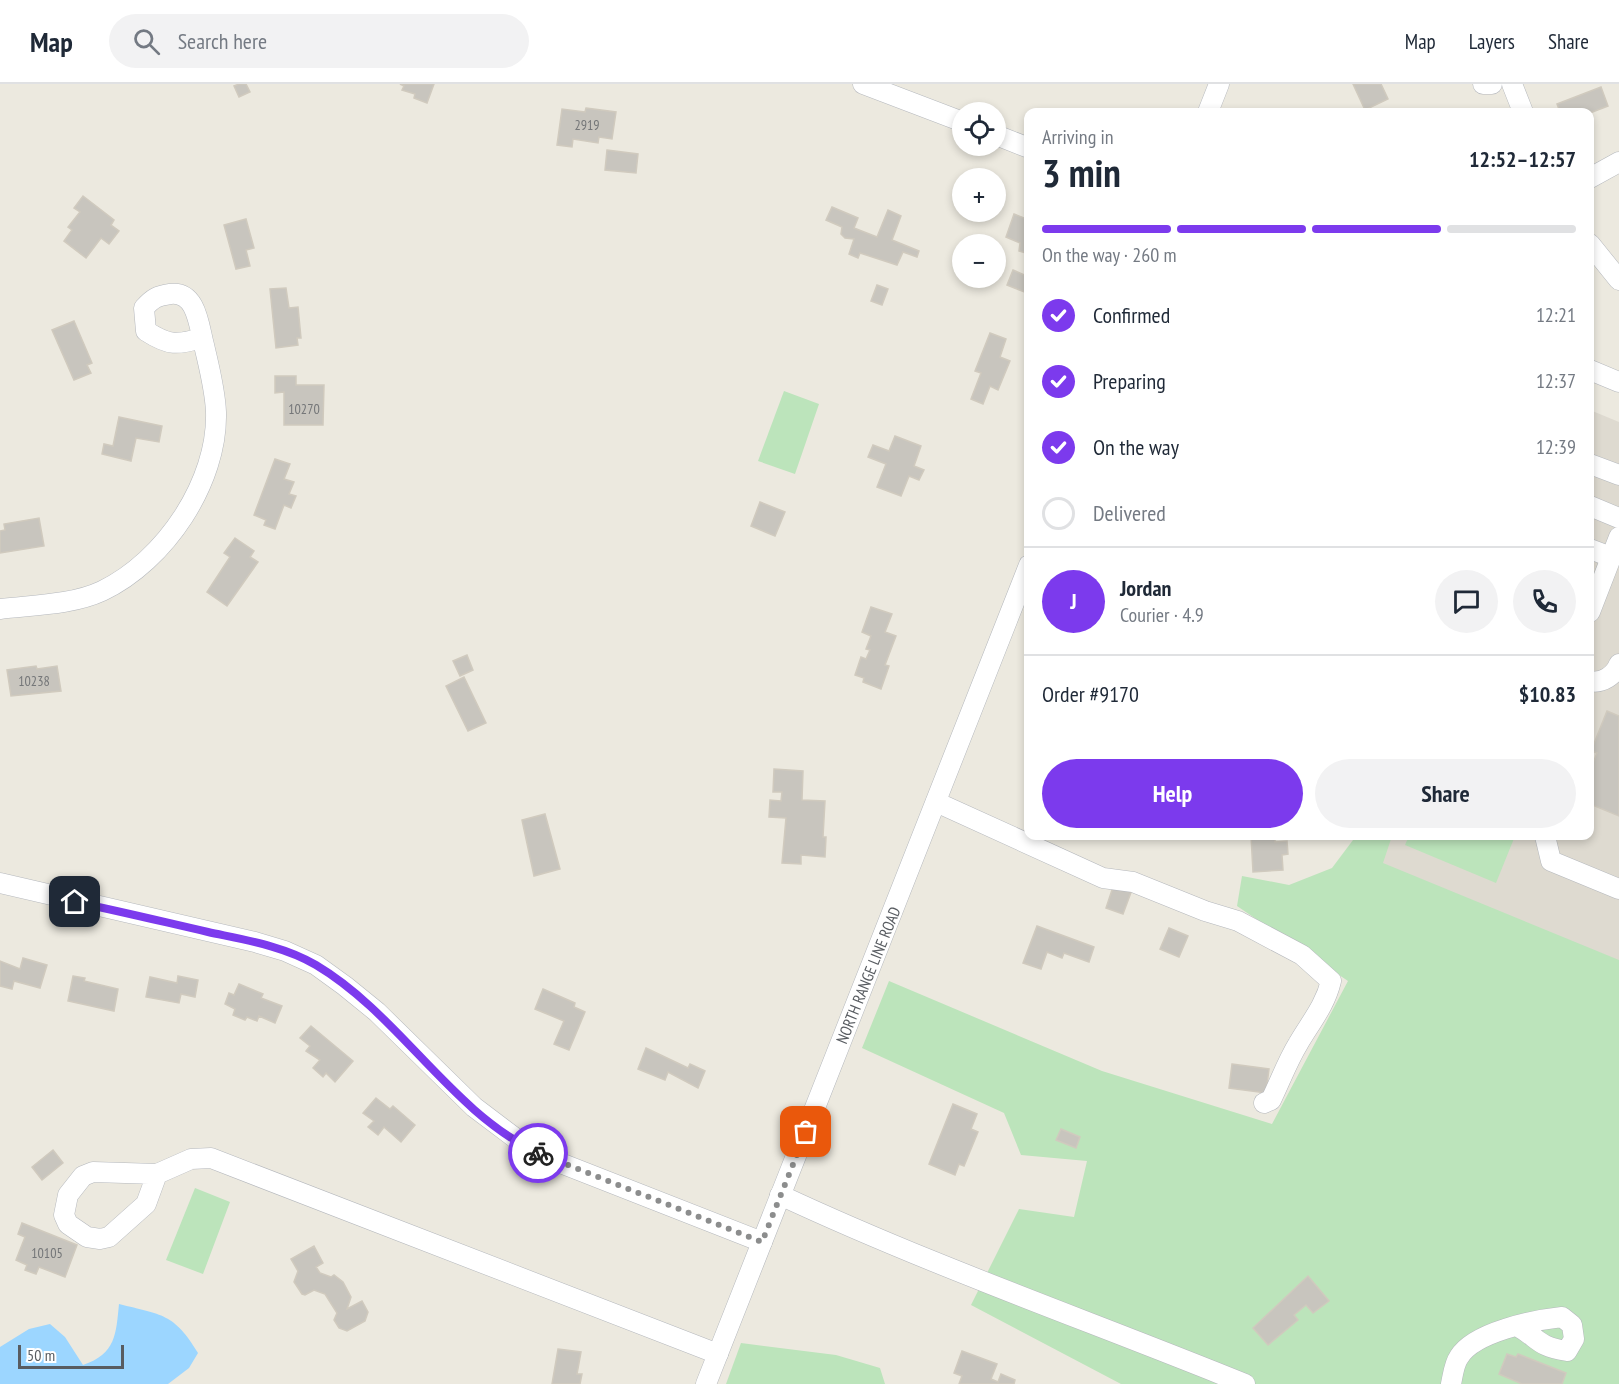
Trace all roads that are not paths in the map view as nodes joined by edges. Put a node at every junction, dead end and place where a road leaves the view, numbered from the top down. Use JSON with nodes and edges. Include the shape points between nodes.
{"nodes":[{"id":1,"x":863,"y":84,"type":"edge"},
{"id":2,"x":1219,"y":84,"type":"edge"},
{"id":3,"x":1483,"y":84,"type":"edge"},
{"id":4,"x":1492,"y":84,"type":"edge"},
{"id":5,"x":1512,"y":84,"type":"edge"},
{"id":6,"x":1210,"y":108,"type":"edge"},
{"id":7,"x":1521,"y":108,"type":"edge"},
{"id":8,"x":952,"y":118,"type":"edge"},
{"id":9,"x":1006,"y":139,"type":"edge"},
{"id":10,"x":1024,"y":146,"type":"edge"},
{"id":11,"x":1619,"y":162,"type":"edge"},
{"id":12,"x":1594,"y":176,"type":"edge"},
{"id":13,"x":1594,"y":248,"type":"edge"},
{"id":14,"x":1616,"y":270,"type":"edge"},
{"id":15,"x":202,"y":338,"type":"dead end"},
{"id":16,"x":1594,"y":372,"type":"edge"},
{"id":17,"x":1619,"y":382,"type":"edge"},
{"id":18,"x":1594,"y":466,"type":"edge"},
{"id":19,"x":1619,"y":475,"type":"edge"},
{"id":20,"x":1594,"y":508,"type":"edge"},
{"id":21,"x":1619,"y":518,"type":"edge"},
{"id":22,"x":1619,"y":537,"type":"edge"},
{"id":23,"x":1594,"y":551,"type":"edge"},
{"id":24,"x":1611,"y":557,"type":"junction"},
{"id":25,"x":1024,"y":592,"type":"edge"},
{"id":26,"x":1594,"y":597,"type":"edge"},
{"id":27,"x":0,"y":609,"type":"edge"},
{"id":28,"x":1619,"y":664,"type":"edge"},
{"id":29,"x":1594,"y":682,"type":"edge"},
{"id":30,"x":936,"y":802,"type":"junction"},
{"id":31,"x":1546,"y":840,"type":"edge"},
{"id":32,"x":4,"y":885,"type":"edge"},
{"id":33,"x":1619,"y":890,"type":"edge"},
{"id":34,"x":1264,"y":1103,"type":"dead end"},
{"id":35,"x":157,"y":1174,"type":"junction"},
{"id":36,"x":780,"y":1196,"type":"junction"},
{"id":37,"x":762,"y":1242,"type":"junction"},
{"id":38,"x":1517,"y":1326,"type":"dead end"},
{"id":39,"x":718,"y":1354,"type":"junction"},
{"id":40,"x":706,"y":1384,"type":"edge"},
{"id":41,"x":1245,"y":1384,"type":"edge"},
{"id":42,"x":1451,"y":1384,"type":"edge"}],
"edges":[{"from":1,"to":8,"type":"street"},
{"from":2,"to":6,"type":"street"},
{"from":3,"to":4,"type":"street"},
{"from":5,"to":7,"type":"street"},
{"from":9,"to":10,"type":"street"},
{"from":11,"to":12,"type":"street"},
{"from":13,"to":14,"type":"street"},
{"from":15,"to":27,"type":"street","via":[[216,413],[204,474],[187,514],[166,542],[135,571],[102,591],[58,603]]},
{"from":16,"to":17,"type":"street"},
{"from":18,"to":19,"type":"street"},
{"from":20,"to":21,"type":"street"},
{"from":22,"to":24,"type":"street"},
{"from":23,"to":24,"type":"street"},
{"from":24,"to":26,"type":"street"},
{"from":25,"to":30,"type":"street","name":"NORTH RANGE LINE ROAD"},
{"from":28,"to":29,"type":"street","via":[[1609,677]]},
{"from":30,"to":34,"type":"street","via":[[1103,878],[1133,882],[1239,921],[1302,955],[1330,981],[1328,994],[1271,1100]]},
{"from":30,"to":36,"type":"street","name":"NORTH RANGE LINE ROAD"},
{"from":31,"to":33,"type":"street","via":[[1551,861]]},
{"from":32,"to":37,"type":"street","via":[[255,942],[316,965],[377,1012],[474,1107],[527,1147]]},
{"from":35,"to":35,"type":"street","via":[[93,1172],[83,1176],[68,1196],[64,1215],[68,1224],[87,1237],[109,1237],[146,1204]]},
{"from":35,"to":39,"type":"street","via":[[191,1159],[211,1158]]},
{"from":36,"to":37,"type":"street","name":"NORTH RANGE LINE ROAD"},
{"from":36,"to":41,"type":"street","via":[[937,1265]]},
{"from":37,"to":39,"type":"street","name":"NORTH RANGE LINE ROAD"},
{"from":38,"to":42,"type":"street","via":[[1505,1326],[1465,1349],[1458,1358]]},
{"from":39,"to":40,"type":"street","name":"NORTH RANGE LINE ROAD"}]}
